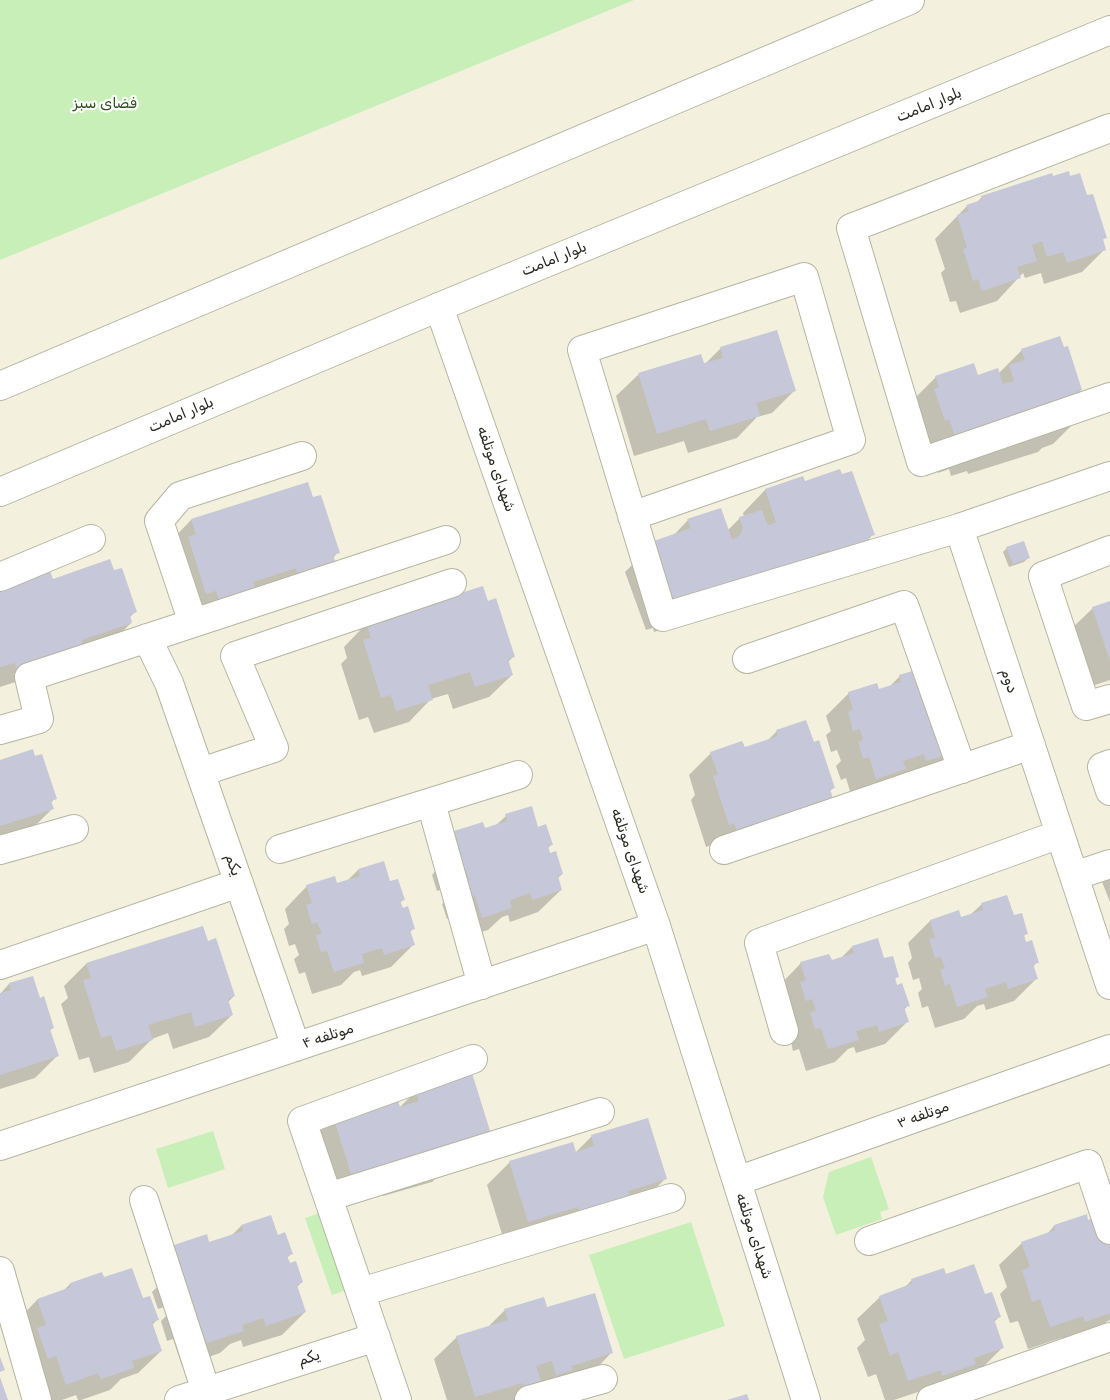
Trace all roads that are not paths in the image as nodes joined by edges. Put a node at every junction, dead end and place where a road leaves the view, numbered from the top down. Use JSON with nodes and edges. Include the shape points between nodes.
{"nodes":[{"id":1,"x":910,"y":0,"type":"edge"},
{"id":2,"x":1110,"y":30,"type":"edge"},
{"id":3,"x":1110,"y":128,"type":"edge"},
{"id":4,"x":439,"y":307,"type":"junction"},
{"id":5,"x":0,"y":386,"type":"edge"},
{"id":6,"x":1110,"y":397,"type":"edge"},
{"id":7,"x":302,"y":456,"type":"dead end"},
{"id":8,"x":1110,"y":476,"type":"edge"},
{"id":9,"x":0,"y":492,"type":"edge"},
{"id":10,"x":632,"y":516,"type":"junction"},
{"id":11,"x":959,"y":528,"type":"junction"},
{"id":12,"x":91,"y":539,"type":"dead end"},
{"id":13,"x":446,"y":540,"type":"dead end"},
{"id":14,"x":1110,"y":550,"type":"edge"},
{"id":15,"x":0,"y":577,"type":"edge"},
{"id":16,"x":452,"y":583,"type":"dead end"},
{"id":17,"x":193,"y":623,"type":"junction"},
{"id":18,"x":147,"y":638,"type":"junction"},
{"id":19,"x":747,"y":659,"type":"dead end"},
{"id":20,"x":1110,"y":699,"type":"edge"},
{"id":21,"x":0,"y":730,"type":"edge"},
{"id":22,"x":1031,"y":746,"type":"junction"},
{"id":23,"x":1110,"y":764,"type":"edge"},
{"id":24,"x":962,"y":769,"type":"junction"},
{"id":25,"x":200,"y":772,"type":"junction"},
{"id":26,"x":518,"y":775,"type":"dead end"},
{"id":27,"x":1110,"y":792,"type":"edge"},
{"id":28,"x":431,"y":803,"type":"junction"},
{"id":29,"x":74,"y":829,"type":"dead end"},
{"id":30,"x":1060,"y":834,"type":"junction"},
{"id":31,"x":280,"y":849,"type":"dead end"},
{"id":32,"x":0,"y":850,"type":"edge"},
{"id":33,"x":724,"y":850,"type":"dead end"},
{"id":34,"x":1110,"y":864,"type":"edge"},
{"id":35,"x":1074,"y":876,"type":"junction"},
{"id":36,"x":239,"y":883,"type":"junction"},
{"id":37,"x":656,"y":926,"type":"junction"},
{"id":38,"x":0,"y":965,"type":"edge"},
{"id":39,"x":482,"y":985,"type":"junction"},
{"id":40,"x":1110,"y":985,"type":"edge"},
{"id":41,"x":784,"y":1031,"type":"dead end"},
{"id":42,"x":296,"y":1047,"type":"junction"},
{"id":43,"x":1110,"y":1049,"type":"edge"},
{"id":44,"x":473,"y":1059,"type":"dead end"},
{"id":45,"x":600,"y":1112,"type":"dead end"},
{"id":46,"x":0,"y":1146,"type":"edge"},
{"id":47,"x":737,"y":1181,"type":"junction"},
{"id":48,"x":328,"y":1197,"type":"junction"},
{"id":49,"x":671,"y":1198,"type":"dead end"},
{"id":50,"x":144,"y":1200,"type":"dead end"},
{"id":51,"x":1110,"y":1230,"type":"edge"},
{"id":52,"x":869,"y":1241,"type":"dead end"},
{"id":53,"x":0,"y":1271,"type":"edge"},
{"id":54,"x":361,"y":1292,"type":"junction"},
{"id":55,"x":376,"y":1337,"type":"junction"},
{"id":56,"x":1110,"y":1337,"type":"edge"},
{"id":57,"x":603,"y":1379,"type":"dead end"},
{"id":58,"x":206,"y":1391,"type":"junction"},
{"id":59,"x":37,"y":1400,"type":"edge"},
{"id":60,"x":179,"y":1400,"type":"edge"},
{"id":61,"x":397,"y":1400,"type":"edge"},
{"id":62,"x":528,"y":1400,"type":"edge"},
{"id":63,"x":806,"y":1400,"type":"edge"},
{"id":64,"x":931,"y":1400,"type":"edge"}],
"edges":[{"from":1,"to":5,"type":"street"},
{"from":2,"to":4,"type":"street","name":"بلوار امامت"},
{"from":3,"to":6,"type":"street","via":[[851,228],[921,462]]},
{"from":4,"to":9,"type":"street","name":"بلوار امامت"},
{"from":4,"to":37,"type":"street","name":"شهدای موتلفه"},
{"from":7,"to":17,"type":"street","via":[[180,496],[159,521]]},
{"from":8,"to":11,"type":"street"},
{"from":10,"to":10,"type":"street","via":[[851,440],[804,277],[582,350]]},
{"from":10,"to":11,"type":"street","via":[[663,617]]},
{"from":11,"to":22,"type":"street","name":"دوم"},
{"from":12,"to":15,"type":"street"},
{"from":13,"to":17,"type":"street"},
{"from":14,"to":20,"type":"street","via":[[1043,576],[1086,706]]},
{"from":16,"to":25,"type":"street","via":[[236,656],[274,748]]},
{"from":17,"to":18,"type":"street"},
{"from":18,"to":21,"type":"street","via":[[29,677],[39,719]]},
{"from":18,"to":25,"type":"street","name":"یکم","via":[[169,683]]},
{"from":19,"to":24,"type":"street","via":[[904,605]]},
{"from":22,"to":24,"type":"street"},
{"from":22,"to":30,"type":"street","name":"دوم"},
{"from":23,"to":27,"type":"street","via":[[1102,766]]},
{"from":24,"to":33,"type":"street"},
{"from":25,"to":36,"type":"street","name":"یکم"},
{"from":26,"to":28,"type":"street"},
{"from":28,"to":31,"type":"street"},
{"from":28,"to":39,"type":"street"},
{"from":29,"to":32,"type":"street"},
{"from":30,"to":35,"type":"street","name":"دوم"},
{"from":30,"to":41,"type":"street","via":[[759,944]]},
{"from":34,"to":35,"type":"street"},
{"from":35,"to":40,"type":"street","name":"دوم"},
{"from":36,"to":38,"type":"street"},
{"from":36,"to":42,"type":"street","name":"یکم"},
{"from":37,"to":39,"type":"street","name":"موتلفه ۴"},
{"from":37,"to":47,"type":"street","name":"شهدای موتلفه"},
{"from":39,"to":42,"type":"street","name":"موتلفه ۴"},
{"from":42,"to":46,"type":"street","name":"موتلفه ۴"},
{"from":43,"to":47,"type":"street","name":"موتلفه ۳"},
{"from":44,"to":48,"type":"street","via":[[302,1121]]},
{"from":45,"to":48,"type":"street"},
{"from":47,"to":63,"type":"street","name":"شهدای موتلفه"},
{"from":48,"to":54,"type":"street"},
{"from":49,"to":54,"type":"street"},
{"from":50,"to":58,"type":"street"},
{"from":51,"to":52,"type":"street","via":[[1088,1164]]},
{"from":53,"to":59,"type":"street"},
{"from":54,"to":55,"type":"street"},
{"from":55,"to":58,"type":"street","name":"یکم"},
{"from":55,"to":61,"type":"street"},
{"from":56,"to":64,"type":"street"},
{"from":57,"to":62,"type":"street"},
{"from":58,"to":60,"type":"street","name":"یکم"}]}
